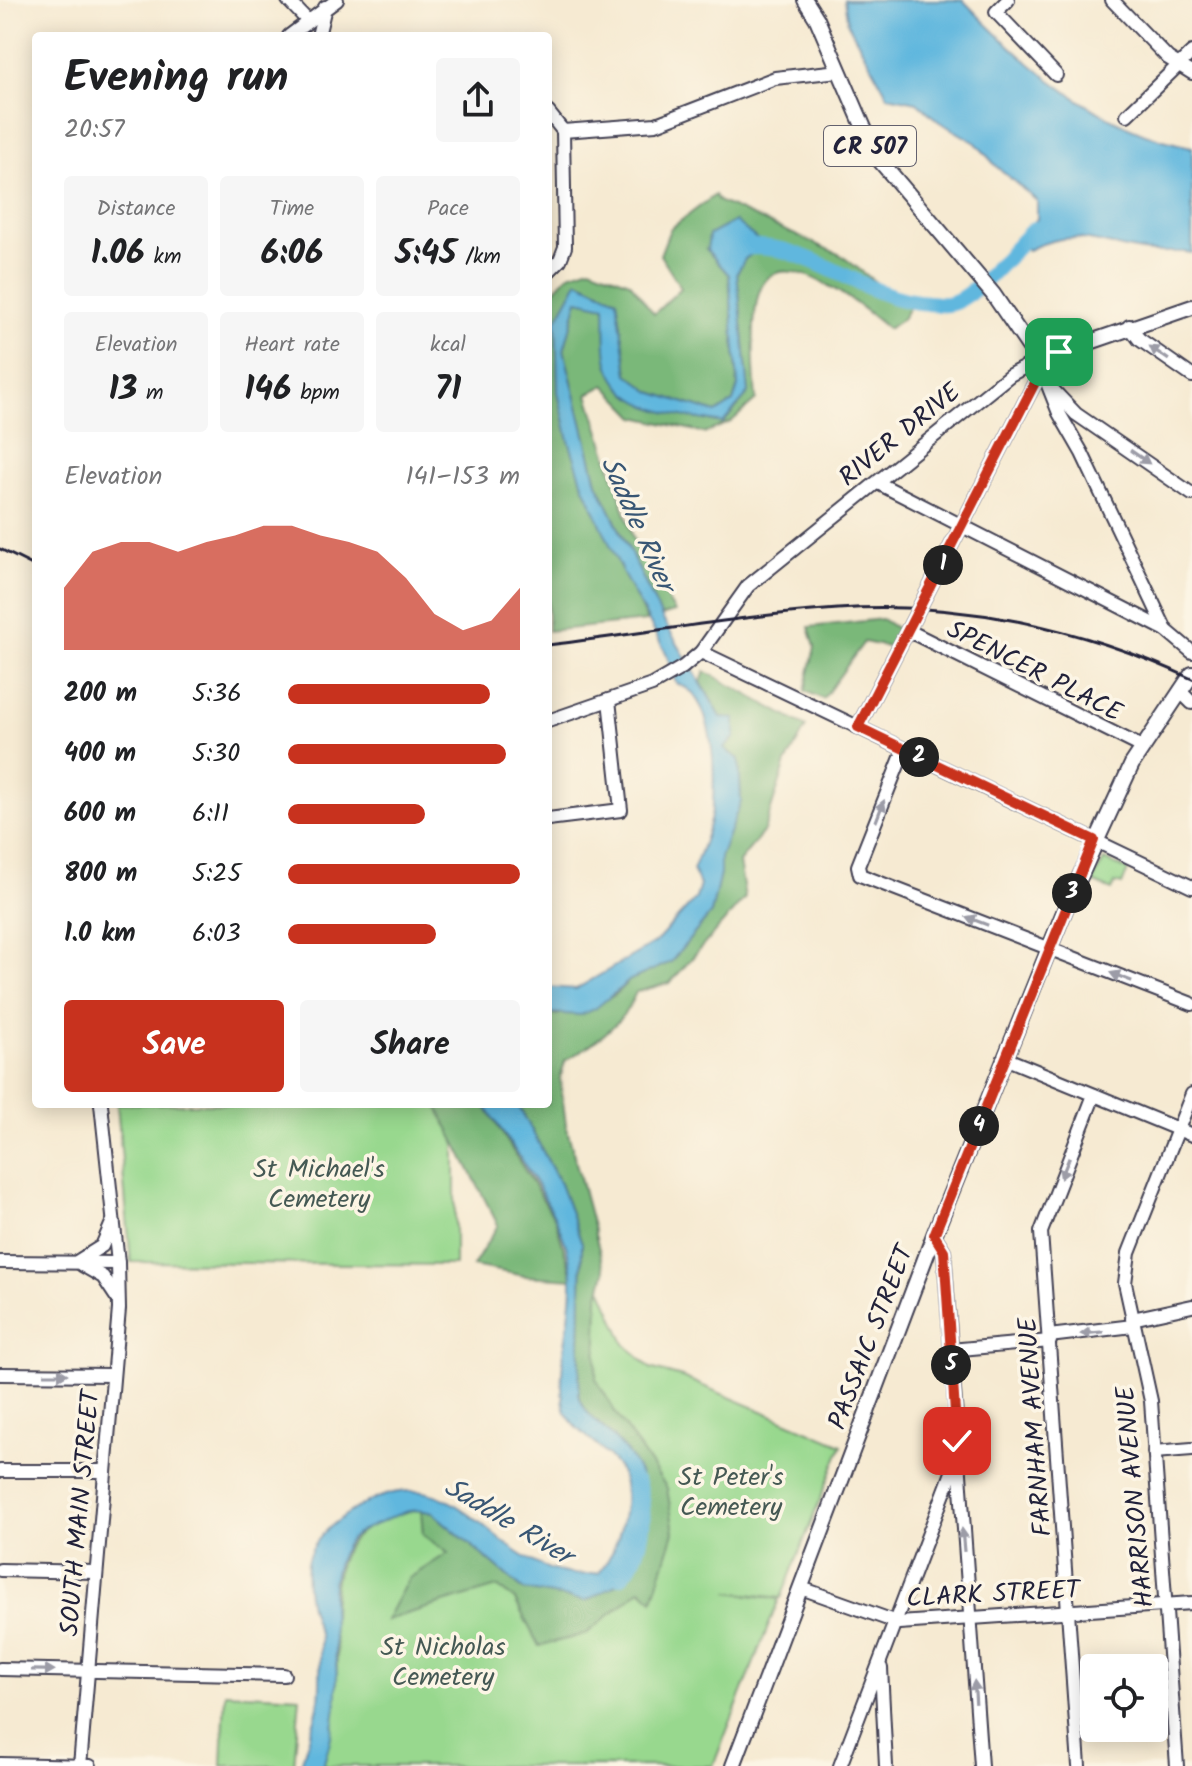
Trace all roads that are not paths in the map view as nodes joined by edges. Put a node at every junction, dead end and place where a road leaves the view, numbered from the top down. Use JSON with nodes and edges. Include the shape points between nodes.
{"nodes":[{"id":1,"x":288,"y":0,"type":"edge"},
{"id":2,"x":805,"y":0,"type":"edge"},
{"id":3,"x":1008,"y":0,"type":"edge"},
{"id":4,"x":1112,"y":0,"type":"edge"},
{"id":5,"x":331,"y":3,"type":"edge"},
{"id":6,"x":307,"y":20,"type":"junction"},
{"id":7,"x":294,"y":32,"type":"edge"},
{"id":8,"x":320,"y":32,"type":"edge"},
{"id":9,"x":1192,"y":52,"type":"edge"},
{"id":10,"x":1179,"y":64,"type":"junction"},
{"id":11,"x":839,"y":71,"type":"junction"},
{"id":12,"x":1192,"y":73,"type":"edge"},
{"id":13,"x":1056,"y":75,"type":"dead end"},
{"id":14,"x":1127,"y":115,"type":"dead end"},
{"id":15,"x":552,"y":117,"type":"edge"},
{"id":16,"x":563,"y":131,"type":"junction"},
{"id":17,"x":552,"y":268,"type":"edge"},
{"id":18,"x":1192,"y":307,"type":"edge"},
{"id":19,"x":1129,"y":326,"type":"junction"},
{"id":20,"x":1040,"y":364,"type":"junction"},
{"id":21,"x":1192,"y":376,"type":"edge"},
{"id":22,"x":1050,"y":386,"type":"junction"},
{"id":23,"x":1087,"y":421,"type":"junction"},
{"id":24,"x":1082,"y":453,"type":"junction"},
{"id":25,"x":878,"y":483,"type":"junction"},
{"id":26,"x":1192,"y":494,"type":"edge"},
{"id":27,"x":963,"y":526,"type":"junction"},
{"id":28,"x":1166,"y":630,"type":"junction"},
{"id":29,"x":909,"y":631,"type":"junction"},
{"id":30,"x":1192,"y":652,"type":"edge"},
{"id":31,"x":698,"y":654,"type":"junction"},
{"id":32,"x":1192,"y":674,"type":"edge"},
{"id":33,"x":1180,"y":691,"type":"junction"},
{"id":34,"x":609,"y":700,"type":"junction"},
{"id":35,"x":1192,"y":703,"type":"edge"},
{"id":36,"x":552,"y":720,"type":"edge"},
{"id":37,"x":858,"y":727,"type":"junction"},
{"id":38,"x":1142,"y":747,"type":"junction"},
{"id":39,"x":904,"y":750,"type":"junction"},
{"id":40,"x":552,"y":819,"type":"edge"},
{"id":41,"x":1094,"y":840,"type":"junction"},
{"id":42,"x":1192,"y":887,"type":"edge"},
{"id":43,"x":1050,"y":949,"type":"junction"},
{"id":44,"x":1192,"y":1004,"type":"edge"},
{"id":45,"x":1007,"y":1059,"type":"junction"},
{"id":46,"x":1192,"y":1094,"type":"edge"},
{"id":47,"x":1094,"y":1095,"type":"junction"},
{"id":48,"x":101,"y":1108,"type":"edge"},
{"id":49,"x":1179,"y":1128,"type":"junction"},
{"id":50,"x":1192,"y":1135,"type":"edge"},
{"id":51,"x":113,"y":1220,"type":"junction"},
{"id":52,"x":934,"y":1235,"type":"junction"},
{"id":53,"x":0,"y":1262,"type":"edge"},
{"id":54,"x":75,"y":1262,"type":"junction"},
{"id":55,"x":118,"y":1263,"type":"junction"},
{"id":56,"x":119,"y":1301,"type":"junction"},
{"id":57,"x":1192,"y":1306,"type":"edge"},
{"id":58,"x":1133,"y":1322,"type":"junction"},
{"id":59,"x":1049,"y":1339,"type":"junction"},
{"id":60,"x":950,"y":1350,"type":"junction"},
{"id":61,"x":0,"y":1374,"type":"edge"},
{"id":62,"x":113,"y":1375,"type":"junction"},
{"id":63,"x":1192,"y":1449,"type":"edge"},
{"id":64,"x":1154,"y":1452,"type":"junction"},
{"id":65,"x":957,"y":1459,"type":"junction"},
{"id":66,"x":0,"y":1471,"type":"edge"},
{"id":67,"x":104,"y":1471,"type":"junction"},
{"id":68,"x":0,"y":1570,"type":"edge"},
{"id":69,"x":96,"y":1572,"type":"junction"},
{"id":70,"x":801,"y":1588,"type":"junction"},
{"id":71,"x":1192,"y":1603,"type":"edge"},
{"id":72,"x":1166,"y":1605,"type":"junction"},
{"id":73,"x":1069,"y":1611,"type":"junction"},
{"id":74,"x":970,"y":1618,"type":"junction"},
{"id":75,"x":896,"y":1622,"type":"junction"},
{"id":76,"x":881,"y":1661,"type":"junction"},
{"id":77,"x":0,"y":1669,"type":"edge"},
{"id":78,"x":87,"y":1670,"type":"junction"},
{"id":79,"x":284,"y":1675,"type":"dead end"},
{"id":80,"x":0,"y":1764,"type":"edge"},
{"id":81,"x":80,"y":1766,"type":"edge"},
{"id":82,"x":90,"y":1766,"type":"edge"},
{"id":83,"x":733,"y":1766,"type":"edge"},
{"id":84,"x":840,"y":1766,"type":"edge"},
{"id":85,"x":886,"y":1766,"type":"edge"},
{"id":86,"x":981,"y":1766,"type":"edge"},
{"id":87,"x":1079,"y":1766,"type":"edge"},
{"id":88,"x":1177,"y":1766,"type":"edge"}],
"edges":[{"from":1,"to":6,"type":"street"},
{"from":2,"to":11,"type":"main road","number":"CR 507"},
{"from":3,"to":13,"type":"street","via":[[996,12]]},
{"from":4,"to":10,"type":"street"},
{"from":5,"to":6,"type":"street"},
{"from":5,"to":8,"type":"street"},
{"from":6,"to":7,"type":"street"},
{"from":9,"to":10,"type":"street"},
{"from":10,"to":12,"type":"street"},
{"from":10,"to":14,"type":"street"},
{"from":11,"to":16,"type":"street","via":[[775,78],[656,124]]},
{"from":11,"to":20,"type":"main road","number":"CR 507","via":[[880,163],[987,287]]},
{"from":15,"to":16,"type":"street"},
{"from":16,"to":17,"type":"street","via":[[565,247]]},
{"from":18,"to":19,"type":"main road","name":"RIVER DRIVE"},
{"from":19,"to":20,"type":"main road","name":"RIVER DRIVE"},
{"from":21,"to":19,"type":"street","one_way":true},
{"from":20,"to":22,"type":"street"},
{"from":20,"to":25,"type":"street","name":"RIVER DRIVE","via":[[1010,375]]},
{"from":20,"to":27,"type":"street"},
{"from":22,"to":23,"type":"street"},
{"from":22,"to":24,"type":"street"},
{"from":23,"to":24,"type":"street"},
{"from":23,"to":26,"type":"street","one_way":true},
{"from":24,"to":28,"type":"street"},
{"from":25,"to":27,"type":"street"},
{"from":25,"to":31,"type":"street","name":"RIVER DRIVE","via":[[748,586]]},
{"from":27,"to":28,"type":"street"},
{"from":27,"to":29,"type":"street"},
{"from":28,"to":30,"type":"street"},
{"from":29,"to":37,"type":"street"},
{"from":29,"to":38,"type":"street","name":"SPENCER PLACE"},
{"from":31,"to":34,"type":"street","name":"RIVER DRIVE","via":[[665,678]]},
{"from":31,"to":37,"type":"street"},
{"from":32,"to":33,"type":"main road","name":"PASSAIC STREET"},
{"from":33,"to":35,"type":"street"},
{"from":33,"to":38,"type":"main road","name":"PASSAIC STREET"},
{"from":34,"to":36,"type":"street","name":"RIVER DRIVE"},
{"from":34,"to":40,"type":"street","via":[[621,810]]},
{"from":37,"to":39,"type":"street"},
{"from":38,"to":41,"type":"main road","name":"PASSAIC STREET"},
{"from":39,"to":41,"type":"street"},
{"from":43,"to":39,"type":"street","one_way":true,"via":[[858,872]]},
{"from":41,"to":42,"type":"street"},
{"from":41,"to":43,"type":"main road","name":"PASSAIC STREET"},
{"from":44,"to":43,"type":"street","one_way":true},
{"from":43,"to":45,"type":"main road","name":"PASSAIC STREET"},
{"from":45,"to":47,"type":"street"},
{"from":45,"to":52,"type":"main road","name":"PASSAIC STREET"},
{"from":46,"to":49,"type":"street","name":"HARRISON AVENUE"},
{"from":47,"to":49,"type":"street"},
{"from":47,"to":59,"type":"street","name":"FARNHAM AVENUE","one_way":true,"via":[[1042,1226]]},
{"from":48,"to":51,"type":"street","name":"SOUTH MAIN STREET"},
{"from":49,"to":50,"type":"street"},
{"from":49,"to":58,"type":"street","name":"HARRISON AVENUE","via":[[1129,1253],[1125,1283]]},
{"from":51,"to":54,"type":"street","via":[[102,1246]]},
{"from":51,"to":55,"type":"street","name":"SOUTH MAIN STREET"},
{"from":52,"to":60,"type":"street","via":[[944,1251]]},
{"from":52,"to":70,"type":"main road","name":"PASSAIC STREET"},
{"from":53,"to":54,"type":"street"},
{"from":54,"to":55,"type":"street"},
{"from":54,"to":56,"type":"street","via":[[103,1277]]},
{"from":55,"to":56,"type":"street","name":"SOUTH MAIN STREET"},
{"from":56,"to":62,"type":"street","name":"SOUTH MAIN STREET"},
{"from":57,"to":58,"type":"street"},
{"from":58,"to":59,"type":"street","one_way":true},
{"from":58,"to":64,"type":"street","name":"HARRISON AVENUE","via":[[1149,1389]]},
{"from":59,"to":60,"type":"street"},
{"from":59,"to":73,"type":"street","name":"FARNHAM AVENUE"},
{"from":60,"to":65,"type":"street"},
{"from":61,"to":62,"type":"street","one_way":true},
{"from":62,"to":67,"type":"street","name":"SOUTH MAIN STREET"},
{"from":63,"to":64,"type":"street"},
{"from":64,"to":72,"type":"street","name":"HARRISON AVENUE"},
{"from":74,"to":65,"type":"street","one_way":true},
{"from":65,"to":75,"type":"street"},
{"from":66,"to":67,"type":"street"},
{"from":67,"to":69,"type":"street","name":"SOUTH MAIN STREET"},
{"from":68,"to":69,"type":"street"},
{"from":69,"to":78,"type":"street","name":"SOUTH MAIN STREET"},
{"from":70,"to":75,"type":"street","name":"CLARK STREET"},
{"from":70,"to":83,"type":"main road","name":"PASSAIC STREET"},
{"from":71,"to":72,"type":"street","name":"CLARK STREET"},
{"from":72,"to":73,"type":"street","name":"CLARK STREET"},
{"from":72,"to":88,"type":"street","name":"HARRISON AVENUE"},
{"from":73,"to":74,"type":"street","name":"CLARK STREET"},
{"from":73,"to":87,"type":"street","name":"FARNHAM AVENUE"},
{"from":74,"to":75,"type":"street","name":"CLARK STREET"},
{"from":86,"to":74,"type":"street","one_way":true},
{"from":75,"to":76,"type":"street"},
{"from":76,"to":84,"type":"street"},
{"from":76,"to":85,"type":"street"},
{"from":77,"to":78,"type":"street","one_way":true},
{"from":78,"to":79,"type":"street"},
{"from":78,"to":81,"type":"street","name":"SOUTH MAIN STREET"},
{"from":80,"to":81,"type":"street"},
{"from":81,"to":82,"type":"street"}]}
